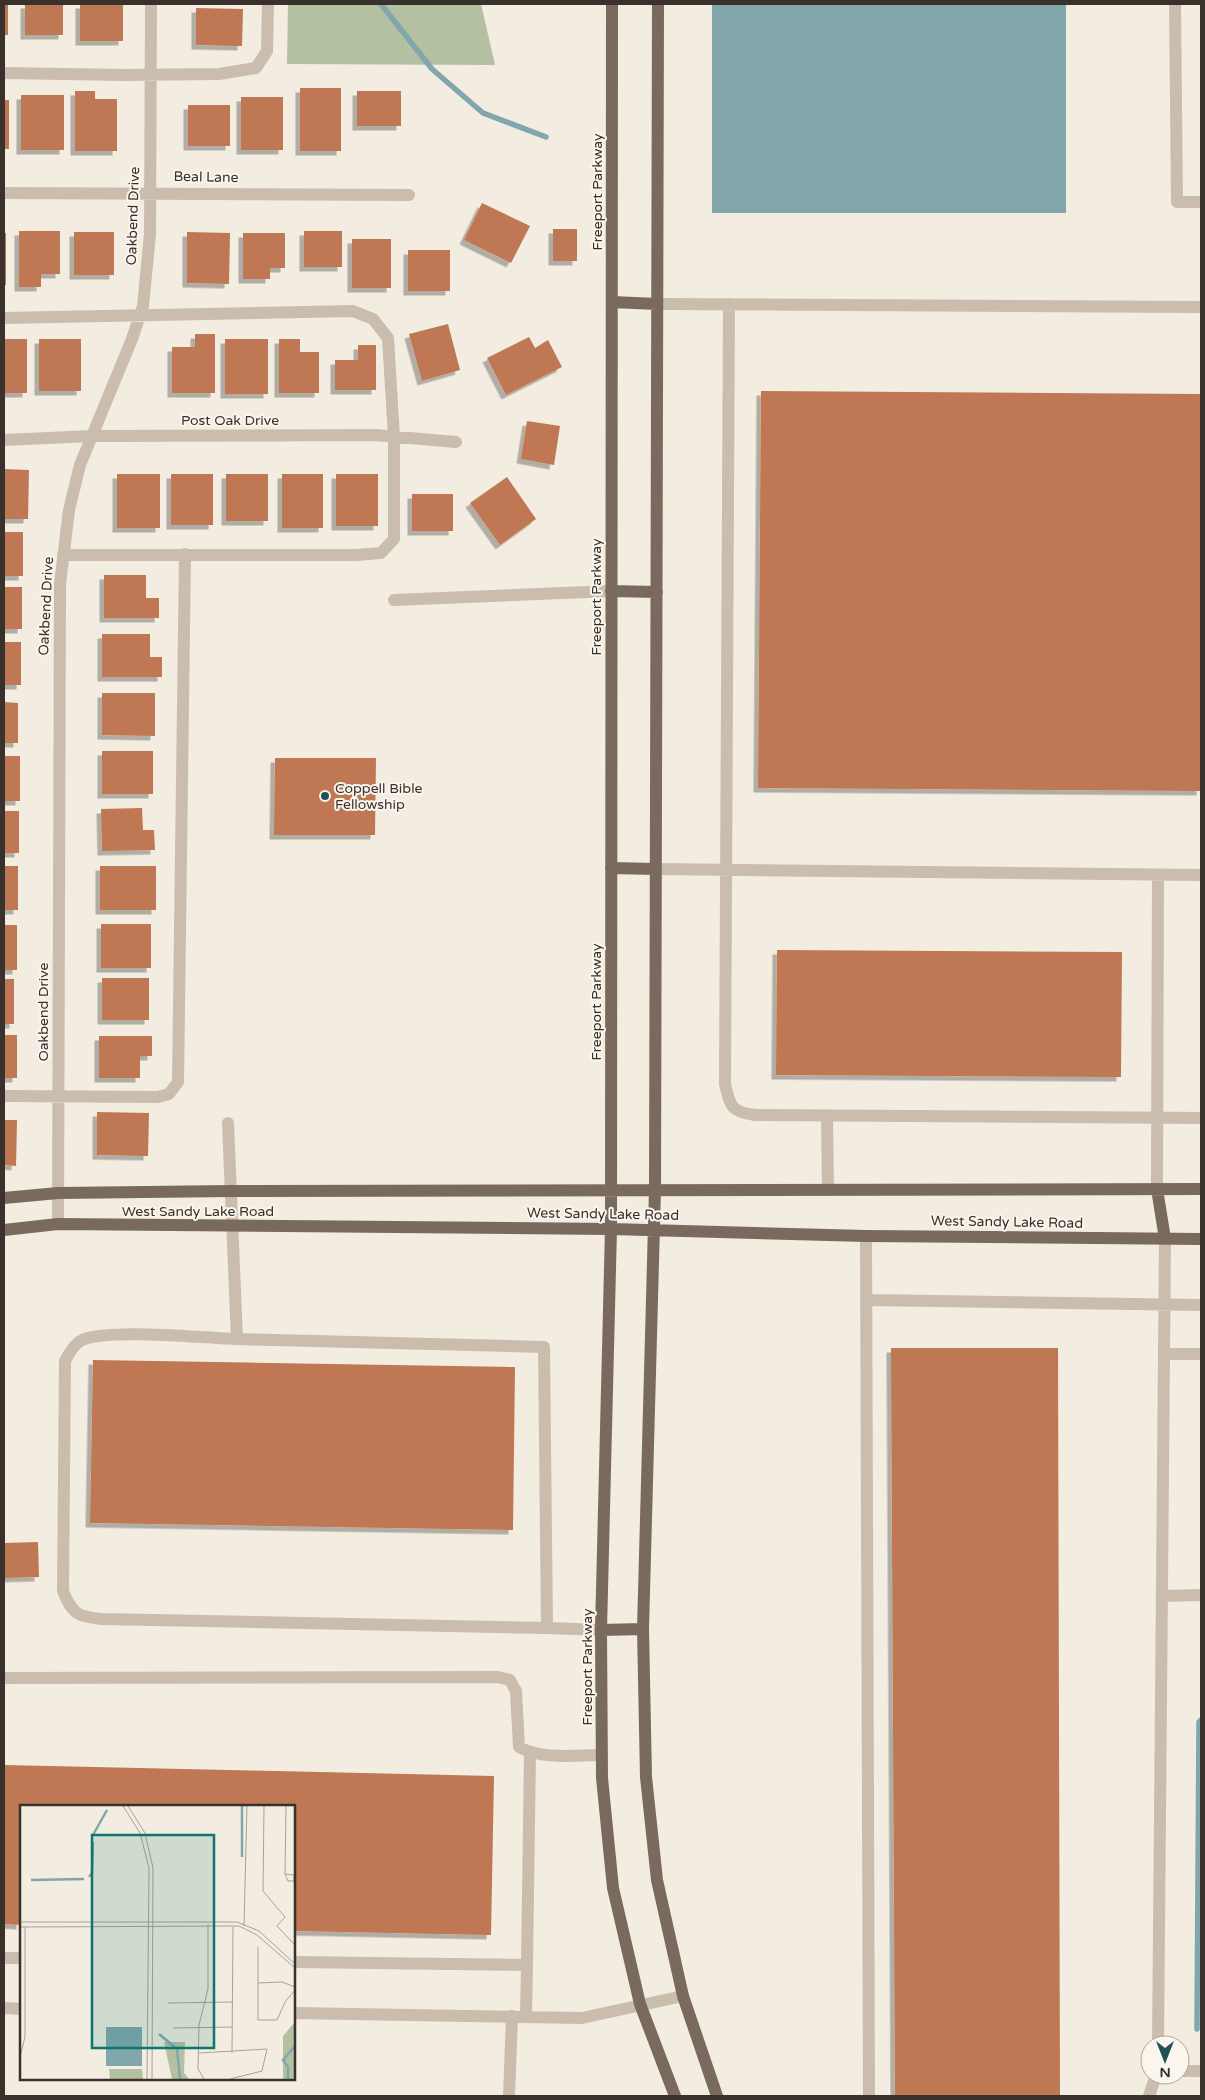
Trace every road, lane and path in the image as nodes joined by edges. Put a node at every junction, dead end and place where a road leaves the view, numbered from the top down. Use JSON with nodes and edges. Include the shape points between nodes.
{"nodes":[{"id":1,"x":152,"y":4,"type":"edge"},
{"id":2,"x":268,"y":4,"type":"edge"},
{"id":3,"x":612,"y":4,"type":"edge"},
{"id":4,"x":658,"y":4,"type":"edge"},
{"id":5,"x":1175,"y":4,"type":"edge"},
{"id":6,"x":4,"y":73,"type":"edge"},
{"id":7,"x":151,"y":74,"type":"junction"},
{"id":8,"x":150,"y":192,"type":"junction"},
{"id":9,"x":4,"y":193,"type":"edge"},
{"id":10,"x":408,"y":195,"type":"dead end"},
{"id":11,"x":1201,"y":202,"type":"edge"},
{"id":12,"x":612,"y":302,"type":"junction"},
{"id":13,"x":657,"y":304,"type":"junction"},
{"id":14,"x":729,"y":304,"type":"junction"},
{"id":15,"x":1201,"y":307,"type":"edge"},
{"id":16,"x":140,"y":316,"type":"junction"},
{"id":17,"x":4,"y":318,"type":"edge"},
{"id":18,"x":92,"y":436,"type":"junction"},
{"id":19,"x":394,"y":436,"type":"junction"},
{"id":20,"x":4,"y":440,"type":"edge"},
{"id":21,"x":456,"y":442,"type":"dead end"},
{"id":22,"x":185,"y":554,"type":"junction"},
{"id":23,"x":63,"y":555,"type":"junction"},
{"id":24,"x":611,"y":592,"type":"junction"},
{"id":25,"x":657,"y":592,"type":"junction"},
{"id":26,"x":394,"y":600,"type":"dead end"},
{"id":27,"x":611,"y":868,"type":"junction"},
{"id":28,"x":656,"y":869,"type":"junction"},
{"id":29,"x":726,"y":871,"type":"junction"},
{"id":30,"x":1158,"y":875,"type":"junction"},
{"id":31,"x":1201,"y":875,"type":"edge"},
{"id":32,"x":4,"y":1096,"type":"edge"},
{"id":33,"x":58,"y":1096,"type":"junction"},
{"id":34,"x":827,"y":1116,"type":"junction"},
{"id":35,"x":1157,"y":1118,"type":"junction"},
{"id":36,"x":1201,"y":1118,"type":"edge"},
{"id":37,"x":228,"y":1123,"type":"dead end"},
{"id":38,"x":655,"y":1189,"type":"junction"},
{"id":39,"x":1157,"y":1189,"type":"junction"},
{"id":40,"x":1201,"y":1189,"type":"edge"},
{"id":41,"x":611,"y":1190,"type":"junction"},
{"id":42,"x":828,"y":1190,"type":"junction"},
{"id":43,"x":231,"y":1191,"type":"junction"},
{"id":44,"x":58,"y":1193,"type":"junction"},
{"id":45,"x":4,"y":1198,"type":"edge"},
{"id":46,"x":58,"y":1224,"type":"junction"},
{"id":47,"x":233,"y":1226,"type":"junction"},
{"id":48,"x":611,"y":1229,"type":"junction"},
{"id":49,"x":4,"y":1230,"type":"edge"},
{"id":50,"x":654,"y":1230,"type":"junction"},
{"id":51,"x":866,"y":1236,"type":"junction"},
{"id":52,"x":1165,"y":1239,"type":"junction"},
{"id":53,"x":1201,"y":1239,"type":"edge"},
{"id":54,"x":866,"y":1300,"type":"junction"},
{"id":55,"x":1164,"y":1305,"type":"junction"},
{"id":56,"x":1201,"y":1305,"type":"edge"},
{"id":57,"x":237,"y":1339,"type":"junction"},
{"id":58,"x":1164,"y":1354,"type":"junction"},
{"id":59,"x":1201,"y":1354,"type":"edge"},
{"id":60,"x":1201,"y":1595,"type":"edge"},
{"id":61,"x":1163,"y":1596,"type":"junction"},
{"id":62,"x":547,"y":1628,"type":"junction"},
{"id":63,"x":643,"y":1629,"type":"junction"},
{"id":64,"x":601,"y":1630,"type":"junction"},
{"id":65,"x":4,"y":1678,"type":"edge"},
{"id":66,"x":530,"y":1754,"type":"junction"},
{"id":67,"x":602,"y":1755,"type":"junction"},
{"id":68,"x":4,"y":1958,"type":"edge"},
{"id":69,"x":20,"y":1958,"type":"edge"},
{"id":70,"x":295,"y":1962,"type":"edge"},
{"id":71,"x":527,"y":1964,"type":"junction"},
{"id":72,"x":683,"y":1996,"type":"junction"},
{"id":73,"x":640,"y":2004,"type":"junction"},
{"id":74,"x":4,"y":2008,"type":"edge"},
{"id":75,"x":20,"y":2008,"type":"edge"},
{"id":76,"x":295,"y":2013,"type":"edge"},
{"id":77,"x":512,"y":2016,"type":"junction"},
{"id":78,"x":526,"y":2017,"type":"junction"},
{"id":79,"x":1158,"y":2035,"type":"edge"},
{"id":80,"x":509,"y":2096,"type":"edge"},
{"id":81,"x":675,"y":2096,"type":"edge"},
{"id":82,"x":717,"y":2096,"type":"edge"},
{"id":83,"x":869,"y":2096,"type":"edge"}],
"edges":[{"from":1,"to":7,"type":"street","name":"Oakbend Drive"},
{"from":2,"to":7,"type":"street","via":[[267,51],[256,68],[219,74]]},
{"from":3,"to":12,"type":"main road","name":"Freeport Parkway"},
{"from":4,"to":13,"type":"main road"},
{"from":5,"to":11,"type":"street","via":[[1177,202]]},
{"from":6,"to":7,"type":"street"},
{"from":7,"to":8,"type":"street","name":"Oakbend Drive"},
{"from":8,"to":9,"type":"street","name":"Beal Lane"},
{"from":8,"to":10,"type":"street","name":"Beal Lane"},
{"from":8,"to":16,"type":"street","name":"Oakbend Drive","via":[[150,234]]},
{"from":12,"to":13,"type":"main road"},
{"from":12,"to":24,"type":"main road","name":"Freeport Parkway"},
{"from":13,"to":14,"type":"street"},
{"from":13,"to":25,"type":"main road"},
{"from":14,"to":15,"type":"street"},
{"from":14,"to":29,"type":"street"},
{"from":16,"to":17,"type":"street"},
{"from":16,"to":18,"type":"street","name":"Oakbend Drive"},
{"from":16,"to":19,"type":"street","via":[[353,311],[373,319],[388,338]]},
{"from":18,"to":19,"type":"street","name":"Post Oak Drive"},
{"from":18,"to":20,"type":"street","name":"Post Oak Drive"},
{"from":18,"to":23,"type":"street","name":"Oakbend Drive","via":[[80,465],[69,510]]},
{"from":19,"to":21,"type":"street","name":"Post Oak Drive"},
{"from":19,"to":22,"type":"street","via":[[394,539],[381,553]]},
{"from":22,"to":23,"type":"street"},
{"from":22,"to":33,"type":"street","via":[[178,1082],[169,1094],[158,1097]]},
{"from":23,"to":33,"type":"street","name":"Oakbend Drive","via":[[58,618]]},
{"from":24,"to":25,"type":"main road"},
{"from":24,"to":26,"type":"street"},
{"from":24,"to":27,"type":"main road","name":"Freeport Parkway"},
{"from":25,"to":28,"type":"main road"},
{"from":27,"to":28,"type":"main road"},
{"from":27,"to":41,"type":"main road","name":"Freeport Parkway"},
{"from":28,"to":29,"type":"street"},
{"from":28,"to":38,"type":"main road"},
{"from":29,"to":30,"type":"street"},
{"from":29,"to":34,"type":"street","via":[[725,1084],[729,1103],[739,1113],[754,1115]]},
{"from":30,"to":31,"type":"street"},
{"from":30,"to":35,"type":"street"},
{"from":32,"to":33,"type":"street"},
{"from":33,"to":44,"type":"street","name":"Oakbend Drive"},
{"from":34,"to":35,"type":"street"},
{"from":34,"to":42,"type":"street"},
{"from":35,"to":36,"type":"street"},
{"from":35,"to":39,"type":"street"},
{"from":37,"to":43,"type":"street"},
{"from":38,"to":41,"type":"main road","name":"West Sandy Lake Road"},
{"from":38,"to":42,"type":"main road","name":"West Sandy Lake Road"},
{"from":38,"to":50,"type":"main road"},
{"from":39,"to":40,"type":"main road","name":"West Sandy Lake Road"},
{"from":39,"to":42,"type":"main road","name":"West Sandy Lake Road"},
{"from":39,"to":52,"type":"main road"},
{"from":41,"to":43,"type":"main road","name":"West Sandy Lake Road"},
{"from":41,"to":48,"type":"main road","name":"Freeport Parkway"},
{"from":43,"to":44,"type":"main road","name":"West Sandy Lake Road"},
{"from":43,"to":47,"type":"street"},
{"from":44,"to":45,"type":"main road","name":"West Sandy Lake Road"},
{"from":44,"to":46,"type":"street","name":"Oakbend Drive"},
{"from":46,"to":47,"type":"main road","name":"West Sandy Lake Road"},
{"from":46,"to":49,"type":"main road","name":"West Sandy Lake Road"},
{"from":47,"to":48,"type":"main road","name":"West Sandy Lake Road"},
{"from":47,"to":57,"type":"street"},
{"from":48,"to":50,"type":"main road","name":"West Sandy Lake Road"},
{"from":48,"to":64,"type":"main road","name":"Freeport Parkway"},
{"from":50,"to":51,"type":"main road","name":"West Sandy Lake Road"},
{"from":50,"to":63,"type":"main road"},
{"from":51,"to":52,"type":"main road","name":"West Sandy Lake Road"},
{"from":51,"to":54,"type":"street"},
{"from":52,"to":53,"type":"main road","name":"West Sandy Lake Road"},
{"from":52,"to":55,"type":"street"},
{"from":54,"to":55,"type":"street"},
{"from":54,"to":83,"type":"street"},
{"from":55,"to":56,"type":"street"},
{"from":55,"to":58,"type":"street"},
{"from":57,"to":62,"type":"street","via":[[544,1347]]},
{"from":57,"to":62,"type":"street","via":[[108,1334],[82,1341],[70,1351],[65,1361],[63,1591],[70,1608],[83,1617],[102,1619]]},
{"from":58,"to":59,"type":"street"},
{"from":58,"to":61,"type":"street"},
{"from":60,"to":61,"type":"street"},
{"from":61,"to":79,"type":"street"},
{"from":62,"to":64,"type":"street"},
{"from":63,"to":64,"type":"main road"},
{"from":63,"to":72,"type":"main road","via":[[646,1777],[657,1880]]},
{"from":64,"to":67,"type":"main road","name":"Freeport Parkway"},
{"from":65,"to":66,"type":"street","via":[[498,1677],[510,1680],[516,1691],[519,1748]]},
{"from":66,"to":67,"type":"street"},
{"from":66,"to":71,"type":"street"},
{"from":67,"to":73,"type":"main road","name":"Freeport Parkway","via":[[613,1888]]},
{"from":68,"to":69,"type":"street"},
{"from":70,"to":71,"type":"street"},
{"from":71,"to":78,"type":"street"},
{"from":72,"to":73,"type":"street"},
{"from":72,"to":82,"type":"main road"},
{"from":73,"to":78,"type":"street","via":[[582,2018]]},
{"from":73,"to":81,"type":"main road","name":"Freeport Parkway"},
{"from":74,"to":75,"type":"street"},
{"from":76,"to":77,"type":"street"},
{"from":77,"to":78,"type":"street"},
{"from":77,"to":80,"type":"street"}]}
